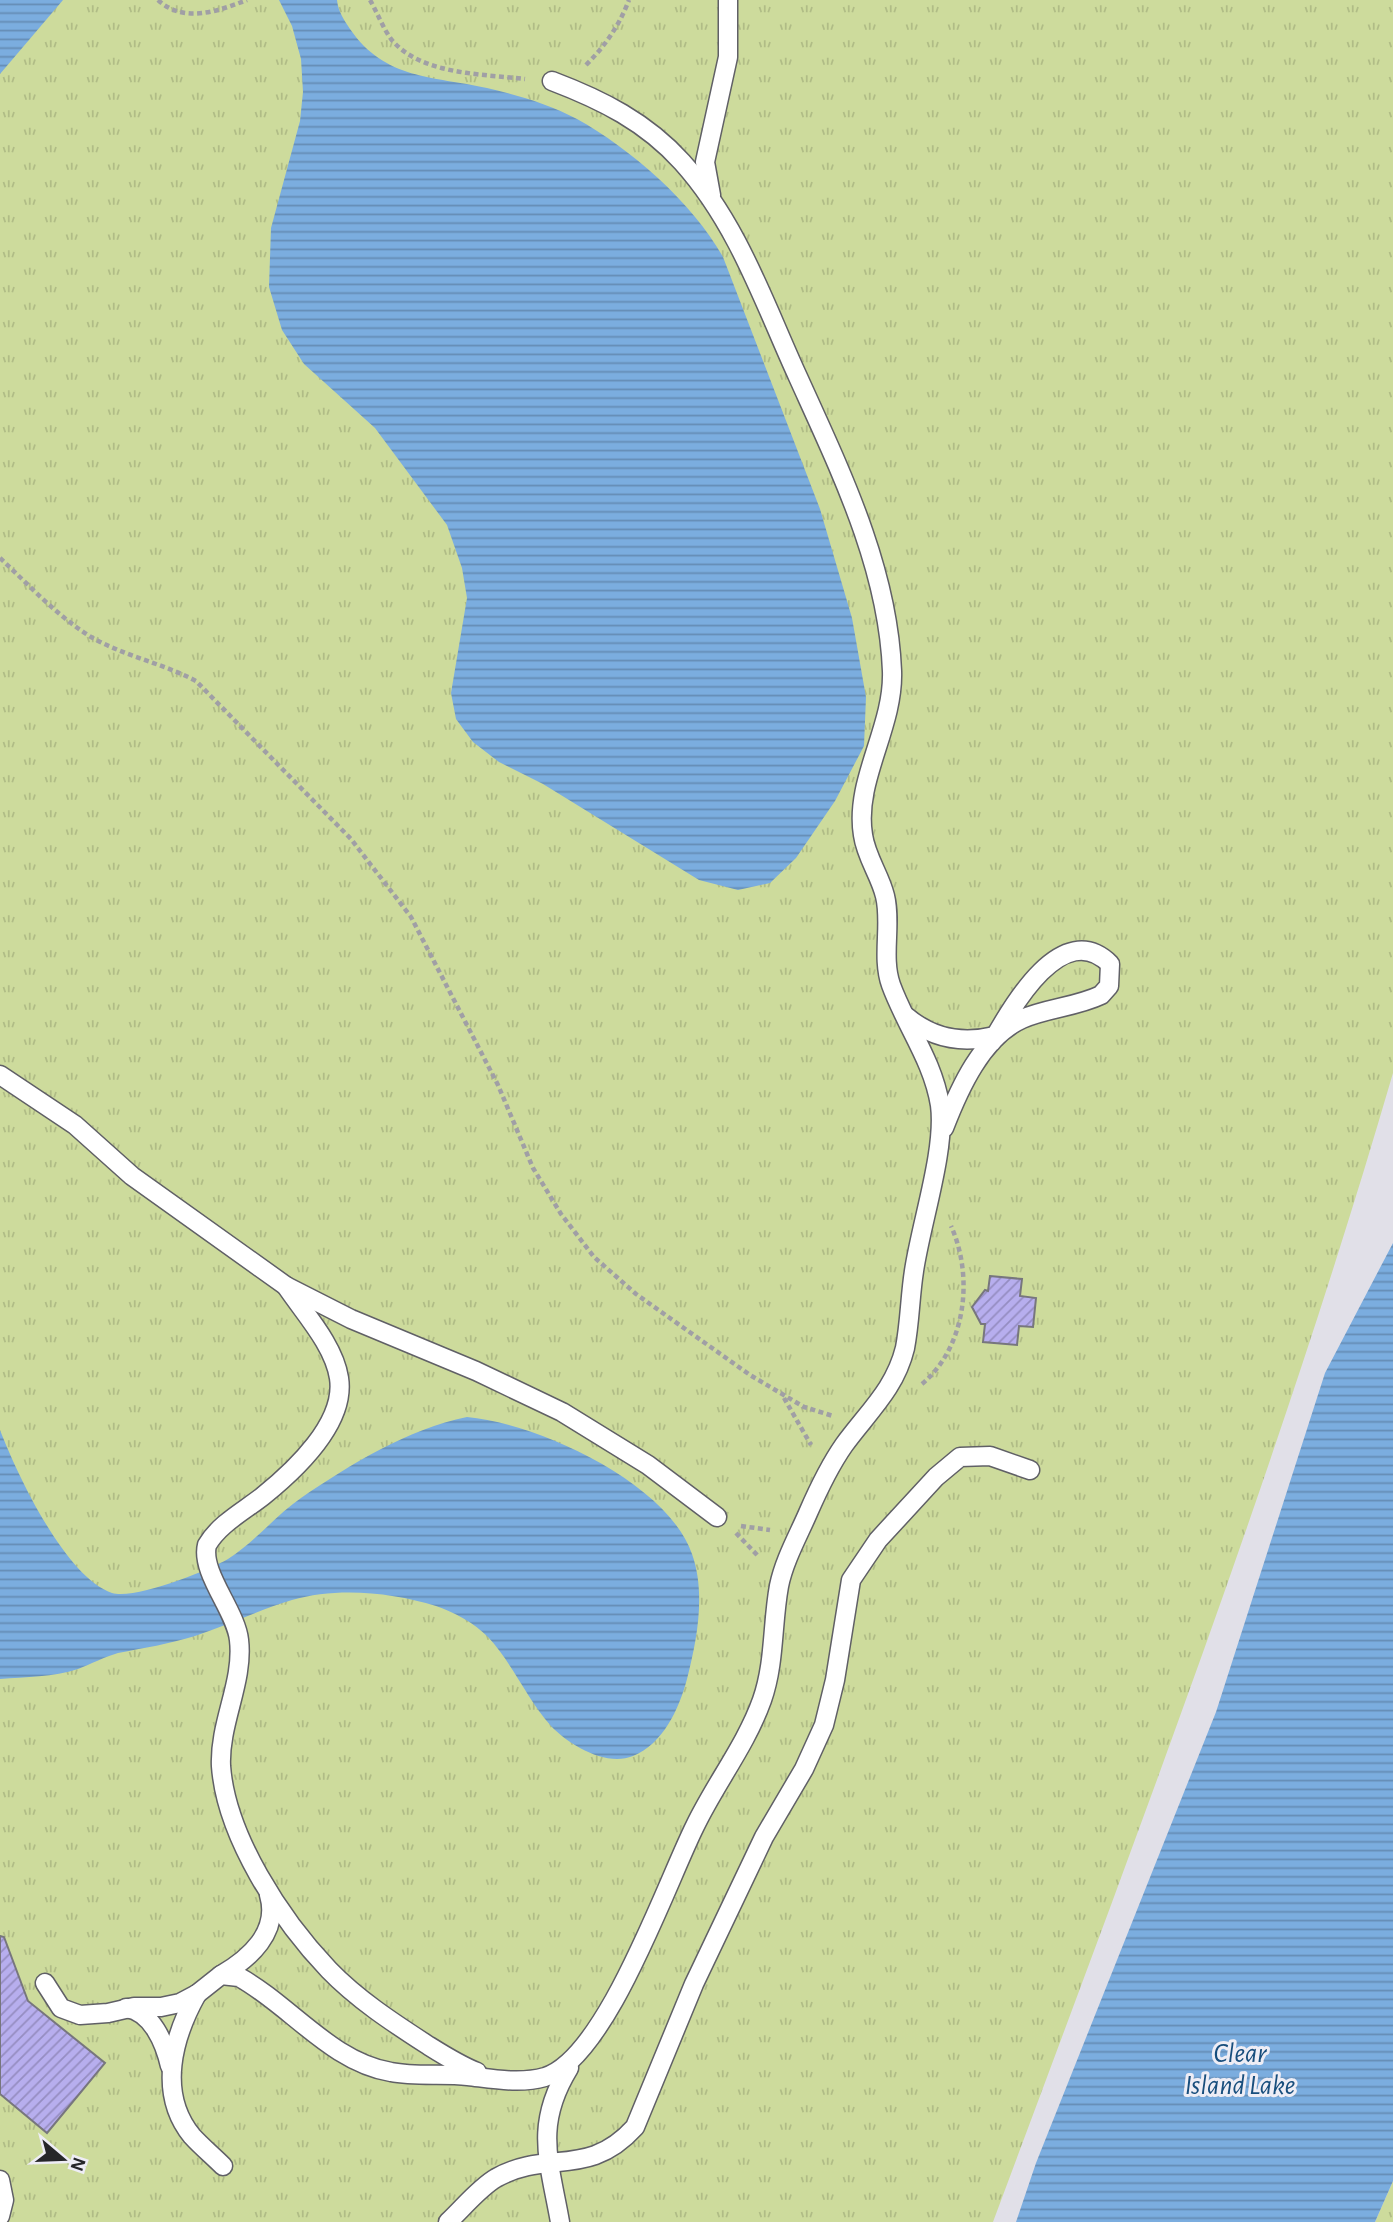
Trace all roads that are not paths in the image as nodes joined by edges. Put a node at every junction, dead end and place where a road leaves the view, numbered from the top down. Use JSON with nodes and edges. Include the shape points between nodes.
{"nodes":[{"id":1,"x":728,"y":0,"type":"edge"},
{"id":2,"x":552,"y":81,"type":"road end"},
{"id":3,"x":722,"y":216,"type":"junction"},
{"id":4,"x":907,"y":1017,"type":"junction"},
{"id":5,"x":993,"y":1039,"type":"junction"},
{"id":6,"x":0,"y":1075,"type":"edge"},
{"id":7,"x":933,"y":1179,"type":"junction"},
{"id":8,"x":286,"y":1286,"type":"junction"},
{"id":9,"x":1030,"y":1470,"type":"dead end"},
{"id":10,"x":717,"y":1517,"type":"road end"},
{"id":11,"x":266,"y":1884,"type":"junction"},
{"id":12,"x":221,"y":1975,"type":"junction"},
{"id":13,"x":45,"y":1983,"type":"dead end"},
{"id":14,"x":197,"y":1994,"type":"junction"},
{"id":15,"x":125,"y":2008,"type":"junction"},
{"id":16,"x":573,"y":2062,"type":"junction"},
{"id":17,"x":171,"y":2073,"type":"junction"},
{"id":18,"x":502,"y":2080,"type":"junction"},
{"id":19,"x":549,"y":2163,"type":"junction"},
{"id":20,"x":223,"y":2166,"type":"dead end"},
{"id":21,"x":0,"y":2180,"type":"edge"},
{"id":22,"x":0,"y":2216,"type":"edge"},
{"id":23,"x":448,"y":2222,"type":"edge"},
{"id":24,"x":560,"y":2222,"type":"edge"}],
"edges":[{"from":1,"to":3,"type":"lane","via":[[728,57],[705,162],[707,188]]},
{"from":2,"to":3,"type":"lane","via":[[621,111],[646,128],[678,158]]},
{"from":3,"to":4,"type":"lane","via":[[758,282],[825,434],[856,511],[882,603],[890,641],[892,695],[864,794],[861,822],[864,845],[887,902],[889,981]]},
{"from":4,"to":5,"type":"lane","via":[[919,1028],[957,1041]]},
{"from":4,"to":7,"type":"lane","via":[[941,1111]]},
{"from":5,"to":5,"type":"lane","via":[[1023,1019],[1101,995],[1109,986],[1110,964],[1098,952],[1066,951],[1031,985]]},
{"from":5,"to":7,"type":"lane","via":[[953,1105]]},
{"from":6,"to":8,"type":"lane","via":[[75,1125],[132,1176]]},
{"from":7,"to":16,"type":"lane","via":[[906,1341],[895,1378],[840,1450],[810,1508],[780,1583],[771,1668],[760,1705],[695,1824],[618,1993]]},
{"from":8,"to":10,"type":"lane","via":[[562,1412],[648,1465]]},
{"from":8,"to":11,"type":"lane","via":[[331,1354],[340,1380],[335,1408],[317,1443],[297,1468],[212,1536],[205,1552],[239,1639],[222,1735],[224,1787],[233,1822]]},
{"from":9,"to":19,"type":"lane","via":[[990,1456],[960,1457],[878,1540],[851,1580],[824,1725],[694,1984],[635,2127],[621,2143],[599,2156]]},
{"from":11,"to":12,"type":"lane","via":[[271,1901],[267,1931],[249,1957]]},
{"from":11,"to":18,"type":"lane","via":[[322,1962],[368,2004],[465,2068]]},
{"from":12,"to":14,"type":"lane"},
{"from":12,"to":18,"type":"lane","via":[[253,1985],[357,2062],[390,2072]]},
{"from":13,"to":15,"type":"lane","via":[[61,2008],[80,2015]]},
{"from":14,"to":15,"type":"lane","via":[[161,2007]]},
{"from":14,"to":17,"type":"lane","via":[[186,2014]]},
{"from":15,"to":17,"type":"lane","via":[[144,2015],[154,2027]]},
{"from":16,"to":18,"type":"lane","via":[[552,2075]]},
{"from":16,"to":19,"type":"lane","via":[[553,2094],[548,2117]]},
{"from":17,"to":20,"type":"lane","via":[[176,2106],[191,2135]]},
{"from":19,"to":23,"type":"lane","via":[[496,2178]]},
{"from":19,"to":24,"type":"lane"},
{"from":21,"to":22,"type":"lane","via":[[4,2200]]}]}
